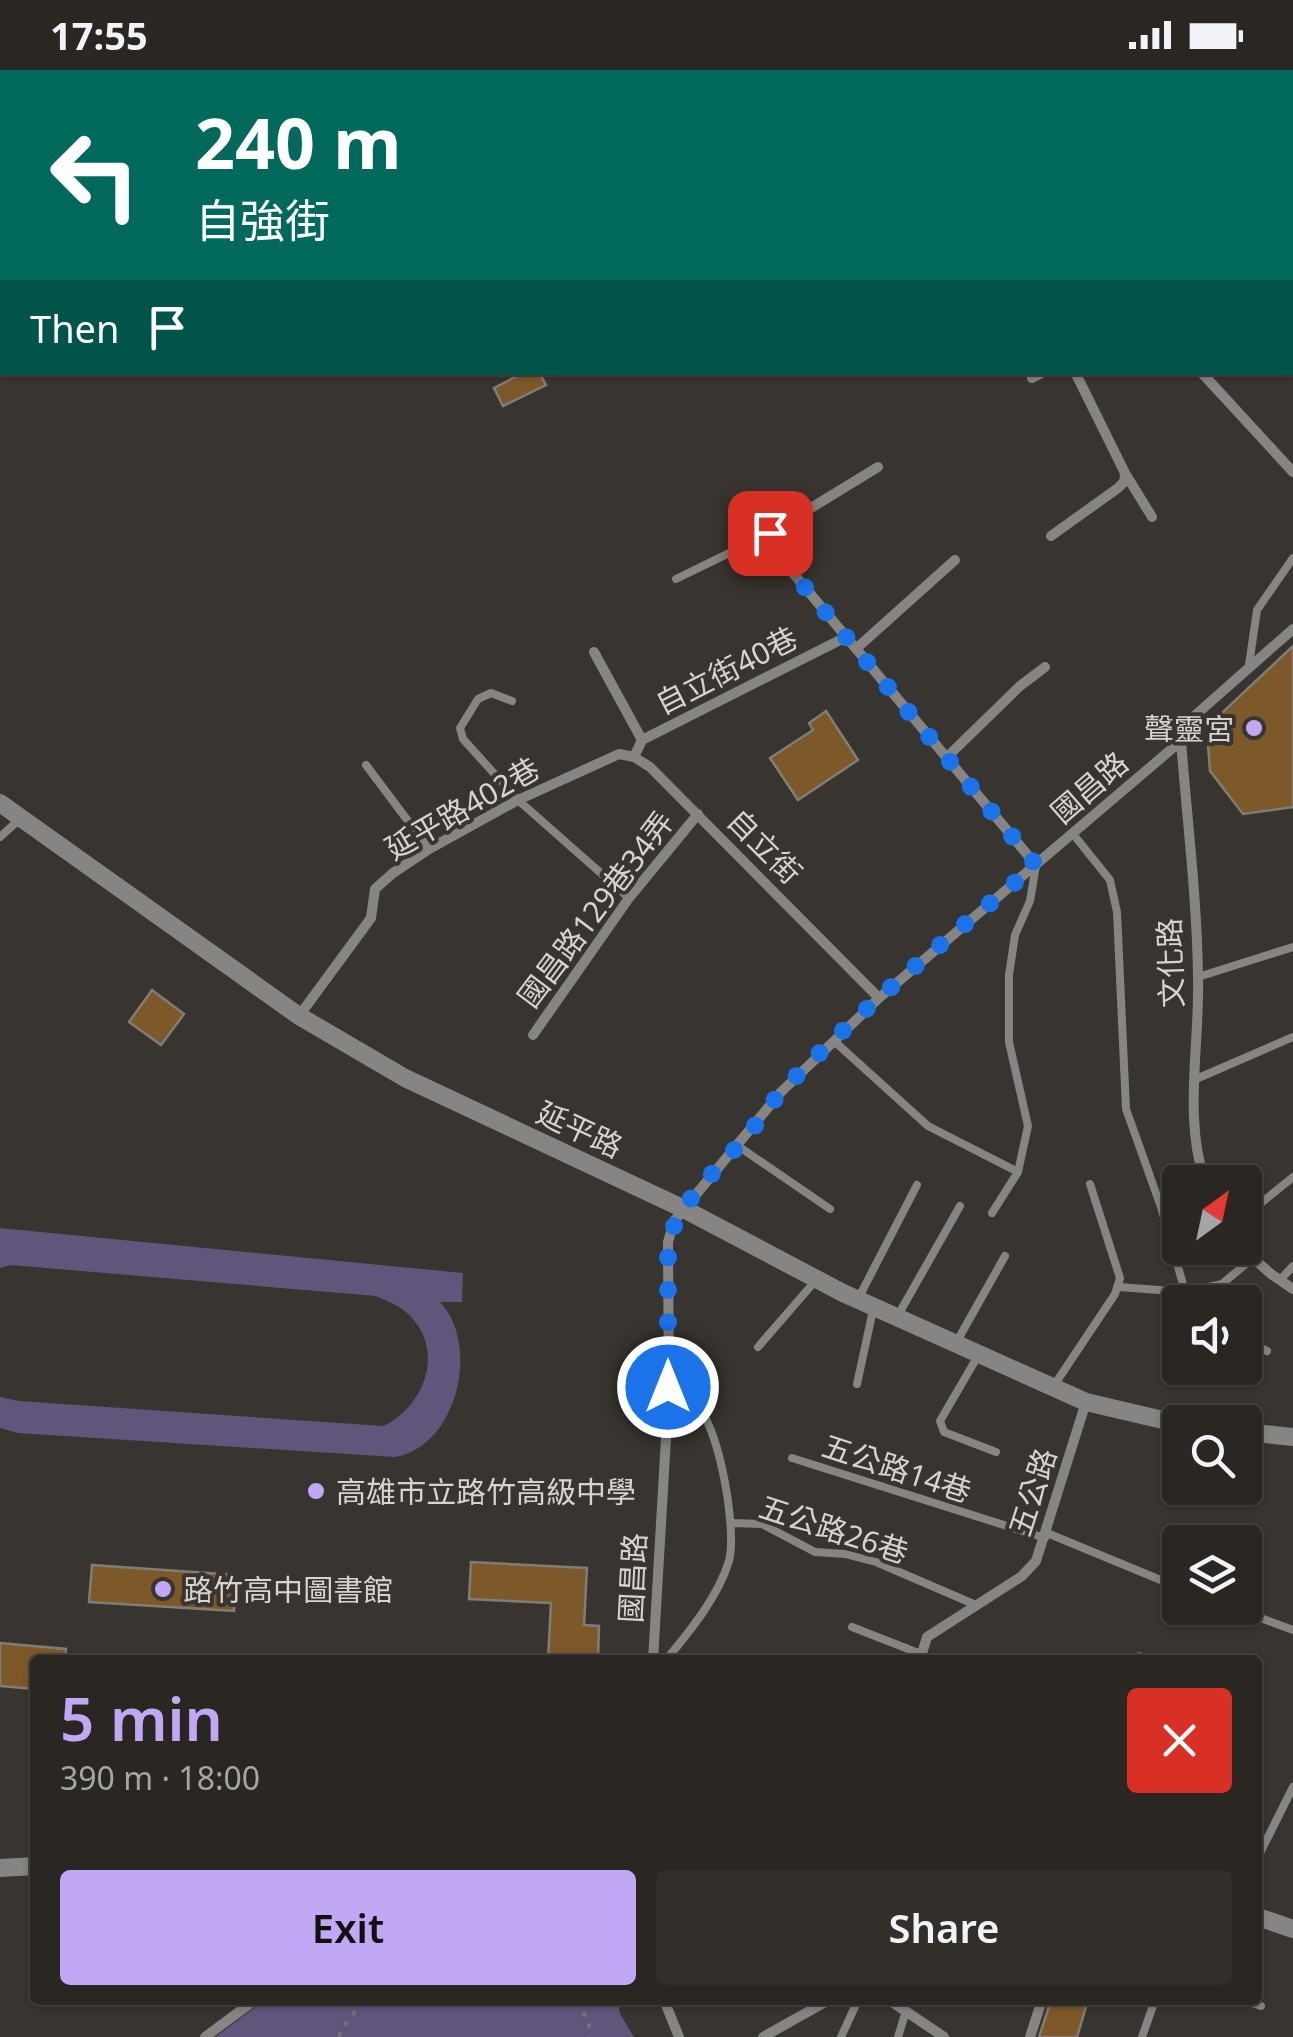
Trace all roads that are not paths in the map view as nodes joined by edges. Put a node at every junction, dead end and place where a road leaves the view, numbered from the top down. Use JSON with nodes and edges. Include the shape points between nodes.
{"nodes":[{"id":1,"x":1038,"y":375,"type":"edge"},
{"id":2,"x":1076,"y":375,"type":"edge"},
{"id":3,"x":1204,"y":375,"type":"edge"},
{"id":4,"x":1032,"y":378,"type":"dead end"},
{"id":5,"x":878,"y":467,"type":"dead end"},
{"id":6,"x":1293,"y":472,"type":"edge"},
{"id":7,"x":1125,"y":473,"type":"junction"},
{"id":8,"x":1152,"y":517,"type":"dead end"},
{"id":9,"x":770,"y":533,"type":"junction"},
{"id":10,"x":1051,"y":536,"type":"dead end"},
{"id":11,"x":1293,"y":558,"type":"edge"},
{"id":12,"x":955,"y":560,"type":"dead end"},
{"id":13,"x":676,"y":579,"type":"dead end"},
{"id":14,"x":1293,"y":629,"type":"edge"},
{"id":15,"x":848,"y":636,"type":"junction"},
{"id":16,"x":858,"y":648,"type":"junction"},
{"id":17,"x":594,"y":652,"type":"dead end"},
{"id":18,"x":1249,"y":664,"type":"junction"},
{"id":19,"x":1045,"y":668,"type":"dead end"},
{"id":20,"x":512,"y":700,"type":"dead end"},
{"id":21,"x":642,"y":740,"type":"junction"},
{"id":22,"x":1181,"y":740,"type":"junction"},
{"id":23,"x":634,"y":757,"type":"junction"},
{"id":24,"x":948,"y":758,"type":"junction"},
{"id":25,"x":366,"y":765,"type":"dead end"},
{"id":26,"x":518,"y":800,"type":"junction"},
{"id":27,"x":0,"y":802,"type":"edge"},
{"id":28,"x":698,"y":814,"type":"junction"},
{"id":29,"x":21,"y":818,"type":"junction"},
{"id":30,"x":1073,"y":834,"type":"junction"},
{"id":31,"x":0,"y":837,"type":"edge"},
{"id":32,"x":429,"y":849,"type":"junction"},
{"id":33,"x":1036,"y":865,"type":"junction"},
{"id":34,"x":628,"y":898,"type":"junction"},
{"id":35,"x":1293,"y":946,"type":"edge"},
{"id":36,"x":1198,"y":977,"type":"junction"},
{"id":37,"x":879,"y":998,"type":"junction"},
{"id":38,"x":298,"y":1016,"type":"junction"},
{"id":39,"x":533,"y":1035,"type":"dead end"},
{"id":40,"x":1293,"y":1037,"type":"edge"},
{"id":41,"x":834,"y":1041,"type":"junction"},
{"id":42,"x":1196,"y":1079,"type":"junction"},
{"id":43,"x":738,"y":1146,"type":"junction"},
{"id":44,"x":1199,"y":1165,"type":"edge"},
{"id":45,"x":1018,"y":1172,"type":"junction"},
{"id":46,"x":1293,"y":1177,"type":"edge"},
{"id":47,"x":1090,"y":1184,"type":"dead end"},
{"id":48,"x":918,"y":1185,"type":"dead end"},
{"id":49,"x":1262,"y":1202,"type":"edge"},
{"id":50,"x":960,"y":1206,"type":"dead end"},
{"id":51,"x":682,"y":1208,"type":"junction"},
{"id":52,"x":830,"y":1209,"type":"dead end"},
{"id":53,"x":992,"y":1213,"type":"dead end"},
{"id":54,"x":1004,"y":1256,"type":"dead end"},
{"id":55,"x":1245,"y":1265,"type":"edge"},
{"id":56,"x":1262,"y":1265,"type":"edge"},
{"id":57,"x":1293,"y":1266,"type":"edge"},
{"id":58,"x":817,"y":1279,"type":"junction"},
{"id":59,"x":1280,"y":1280,"type":"junction"},
{"id":60,"x":1184,"y":1285,"type":"edge"},
{"id":61,"x":1218,"y":1285,"type":"edge"},
{"id":62,"x":1118,"y":1287,"type":"junction"},
{"id":63,"x":1293,"y":1289,"type":"edge"},
{"id":64,"x":1162,"y":1290,"type":"edge"},
{"id":65,"x":866,"y":1303,"type":"junction"},
{"id":66,"x":897,"y":1317,"type":"junction"},
{"id":67,"x":956,"y":1343,"type":"junction"},
{"id":68,"x":758,"y":1347,"type":"dead end"},
{"id":69,"x":1262,"y":1350,"type":"edge"},
{"id":70,"x":1267,"y":1352,"type":"dead end"},
{"id":71,"x":979,"y":1354,"type":"junction"},
{"id":72,"x":857,"y":1384,"type":"dead end"},
{"id":73,"x":668,"y":1387,"type":"junction"},
{"id":74,"x":1052,"y":1387,"type":"junction"},
{"id":75,"x":1086,"y":1402,"type":"junction"},
{"id":76,"x":1162,"y":1420,"type":"edge"},
{"id":77,"x":1262,"y":1434,"type":"edge"},
{"id":78,"x":1293,"y":1437,"type":"edge"},
{"id":79,"x":996,"y":1452,"type":"dead end"},
{"id":80,"x":792,"y":1458,"type":"dead end"},
{"id":81,"x":732,"y":1523,"type":"junction"},
{"id":82,"x":1046,"y":1536,"type":"junction"},
{"id":83,"x":1162,"y":1581,"type":"edge"},
{"id":84,"x":976,"y":1605,"type":"junction"},
{"id":85,"x":1262,"y":1618,"type":"edge"},
{"id":86,"x":852,"y":1627,"type":"dead end"},
{"id":87,"x":1293,"y":1630,"type":"edge"},
{"id":88,"x":652,"y":1655,"type":"edge"},
{"id":89,"x":670,"y":1655,"type":"edge"},
{"id":90,"x":915,"y":1655,"type":"edge"},
{"id":91,"x":921,"y":1655,"type":"edge"},
{"id":92,"x":1293,"y":1787,"type":"edge"},
{"id":93,"x":1262,"y":1848,"type":"edge"},
{"id":94,"x":30,"y":1866,"type":"edge"},
{"id":95,"x":0,"y":1868,"type":"edge"},
{"id":96,"x":1262,"y":1918,"type":"edge"},
{"id":97,"x":1293,"y":1929,"type":"edge"},
{"id":98,"x":249,"y":2005,"type":"edge"},
{"id":99,"x":666,"y":2005,"type":"edge"},
{"id":100,"x":821,"y":2005,"type":"edge"},
{"id":101,"x":856,"y":2005,"type":"edge"},
{"id":102,"x":897,"y":2005,"type":"edge"},
{"id":103,"x":1040,"y":2005,"type":"edge"},
{"id":104,"x":1153,"y":2005,"type":"edge"},
{"id":105,"x":1258,"y":2005,"type":"edge"},
{"id":106,"x":1261,"y":2006,"type":"dead end"},
{"id":107,"x":906,"y":2011,"type":"junction"},
{"id":108,"x":204,"y":2037,"type":"edge"},
{"id":109,"x":680,"y":2037,"type":"edge"},
{"id":110,"x":763,"y":2037,"type":"edge"},
{"id":111,"x":841,"y":2037,"type":"edge"},
{"id":112,"x":898,"y":2037,"type":"edge"},
{"id":113,"x":944,"y":2037,"type":"edge"},
{"id":114,"x":1030,"y":2037,"type":"edge"},
{"id":115,"x":1142,"y":2037,"type":"edge"}],
"edges":[{"from":1,"to":4,"type":"street"},
{"from":2,"to":7,"type":"street"},
{"from":3,"to":6,"type":"street"},
{"from":5,"to":9,"type":"street"},
{"from":7,"to":8,"type":"street"},
{"from":7,"to":10,"type":"street","via":[[1118,488]]},
{"from":9,"to":13,"type":"lane"},
{"from":9,"to":15,"type":"street","via":[[788,567]]},
{"from":11,"to":18,"type":"lane","via":[[1257,610]]},
{"from":12,"to":16,"type":"street"},
{"from":14,"to":18,"type":"street","name":"國昌路"},
{"from":15,"to":16,"type":"street"},
{"from":15,"to":21,"type":"street","name":"自立街40巷"},
{"from":16,"to":24,"type":"street"},
{"from":17,"to":21,"type":"street"},
{"from":18,"to":22,"type":"street","name":"國昌路","via":[[1190,718]]},
{"from":19,"to":24,"type":"street"},
{"from":20,"to":26,"type":"lane","via":[[491,693],[478,699],[460,728]]},
{"from":21,"to":23,"type":"street","name":"自立街40巷"},
{"from":22,"to":30,"type":"street","name":"國昌路"},
{"from":22,"to":36,"type":"street","name":"文化路"},
{"from":23,"to":26,"type":"street","name":"延平路402巷","via":[[619,754]]},
{"from":23,"to":28,"type":"street","name":"自立街"},
{"from":24,"to":33,"type":"street"},
{"from":25,"to":32,"type":"lane"},
{"from":26,"to":32,"type":"street","name":"延平路402巷"},
{"from":26,"to":34,"type":"lane"},
{"from":27,"to":29,"type":"street","name":"延平路"},
{"from":28,"to":34,"type":"street","name":"國昌路129巷34弄"},
{"from":28,"to":37,"type":"street","name":"自立街"},
{"from":29,"to":31,"type":"lane"},
{"from":29,"to":38,"type":"street","name":"延平路"},
{"from":30,"to":33,"type":"street","name":"國昌路"},
{"from":30,"to":60,"type":"lane","via":[[1110,880],[1126,1109]]},
{"from":32,"to":38,"type":"street","name":"延平路402巷","via":[[376,889],[371,918]]},
{"from":33,"to":37,"type":"street","name":"國昌路"},
{"from":33,"to":45,"type":"lane","via":[[1009,975],[1009,1042],[1028,1126]]},
{"from":34,"to":39,"type":"street","name":"國昌路129巷34弄"},
{"from":35,"to":36,"type":"lane"},
{"from":36,"to":42,"type":"street","name":"文化路"},
{"from":37,"to":41,"type":"street","name":"國昌路"},
{"from":38,"to":51,"type":"street","name":"延平路","via":[[405,1078]]},
{"from":40,"to":42,"type":"lane"},
{"from":41,"to":43,"type":"street","name":"國昌路"},
{"from":41,"to":45,"type":"lane","via":[[928,1126]]},
{"from":42,"to":44,"type":"street","name":"文化路"},
{"from":43,"to":51,"type":"street","name":"國昌路"},
{"from":43,"to":52,"type":"lane"},
{"from":45,"to":53,"type":"lane"},
{"from":46,"to":49,"type":"lane"},
{"from":47,"to":62,"type":"lane"},
{"from":48,"to":65,"type":"lane"},
{"from":50,"to":66,"type":"lane"},
{"from":51,"to":58,"type":"street","name":"延平路"},
{"from":51,"to":73,"type":"street","name":"國昌路","via":[[668,1242]]},
{"from":54,"to":67,"type":"lane"},
{"from":55,"to":61,"type":"lane"},
{"from":56,"to":59,"type":"street"},
{"from":57,"to":59,"type":"lane"},
{"from":58,"to":65,"type":"street","name":"延平路"},
{"from":58,"to":68,"type":"lane"},
{"from":59,"to":63,"type":"street"},
{"from":62,"to":64,"type":"lane"},
{"from":62,"to":74,"type":"lane"},
{"from":65,"to":66,"type":"street","name":"延平路"},
{"from":65,"to":72,"type":"lane"},
{"from":66,"to":67,"type":"street","name":"延平路"},
{"from":67,"to":71,"type":"street","name":"延平路"},
{"from":69,"to":70,"type":"lane"},
{"from":71,"to":74,"type":"street","name":"延平路"},
{"from":71,"to":79,"type":"lane","via":[[940,1420],[944,1432]]},
{"from":73,"to":81,"type":"lane","via":[[700,1409],[712,1431]]},
{"from":73,"to":88,"type":"street","name":"國昌路"},
{"from":74,"to":75,"type":"street","name":"延平路"},
{"from":75,"to":76,"type":"street","name":"延平路"},
{"from":75,"to":82,"type":"street","name":"五公路"},
{"from":77,"to":78,"type":"street"},
{"from":80,"to":82,"type":"lane","name":"五公路14巷"},
{"from":81,"to":84,"type":"lane","name":"五公路26巷","via":[[762,1524],[815,1552],[876,1562]]},
{"from":81,"to":89,"type":"lane","via":[[728,1564],[696,1624]]},
{"from":82,"to":83,"type":"lane","name":"五公路14巷"},
{"from":82,"to":84,"type":"street","name":"五公路","via":[[1022,1576]]},
{"from":84,"to":91,"type":"street","name":"五公路","via":[[927,1636]]},
{"from":85,"to":87,"type":"lane"},
{"from":86,"to":90,"type":"lane"},
{"from":92,"to":93,"type":"lane"},
{"from":94,"to":95,"type":"street"},
{"from":96,"to":97,"type":"street"},
{"from":98,"to":108,"type":"street"},
{"from":99,"to":109,"type":"street"},
{"from":100,"to":110,"type":"street"},
{"from":101,"to":111,"type":"lane"},
{"from":102,"to":107,"type":"street"},
{"from":103,"to":114,"type":"street"},
{"from":104,"to":115,"type":"lane"},
{"from":105,"to":106,"type":"lane"},
{"from":107,"to":112,"type":"lane"},
{"from":107,"to":113,"type":"street"}]}
